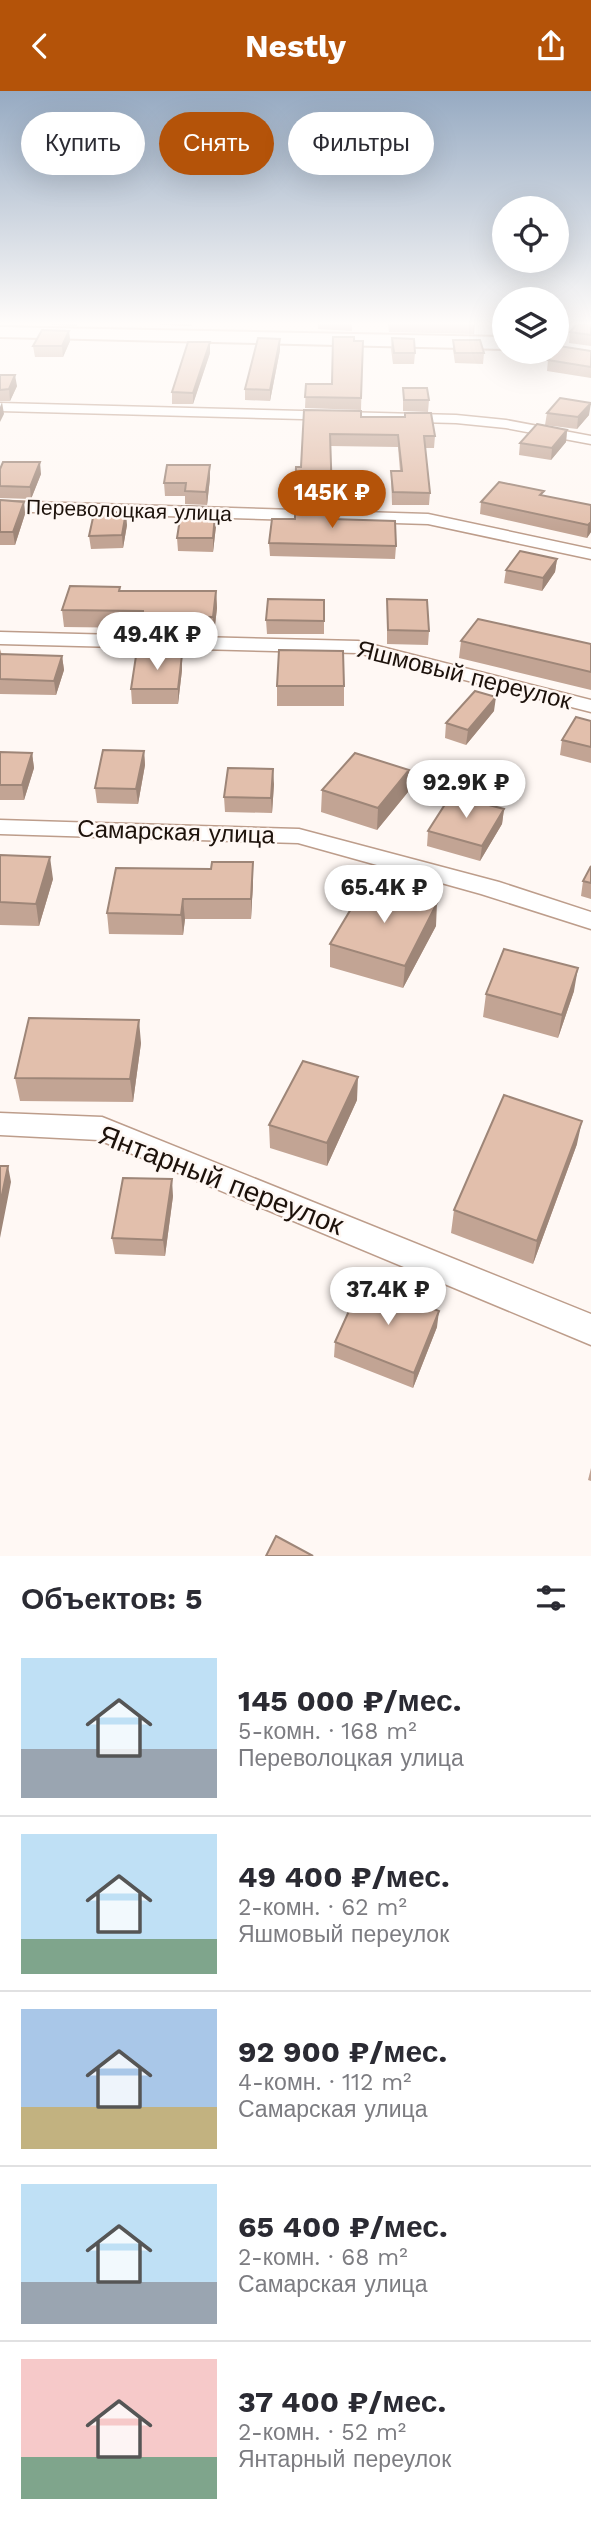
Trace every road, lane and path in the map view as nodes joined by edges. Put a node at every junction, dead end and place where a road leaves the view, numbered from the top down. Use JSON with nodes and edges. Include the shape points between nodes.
{"nodes":[{"id":1,"x":0,"y":407,"type":"edge"},
{"id":2,"x":591,"y":440,"type":"edge"},
{"id":3,"x":0,"y":506,"type":"edge"},
{"id":4,"x":591,"y":554,"type":"edge"},
{"id":5,"x":0,"y":638,"type":"edge"},
{"id":6,"x":591,"y":706,"type":"edge"},
{"id":7,"x":0,"y":827,"type":"edge"},
{"id":8,"x":591,"y":921,"type":"edge"},
{"id":9,"x":0,"y":1124,"type":"edge"},
{"id":10,"x":591,"y":1330,"type":"edge"}],
"edges":[{"from":1,"to":2,"type":"street","via":[[456,419]]},
{"from":3,"to":4,"type":"street","name":"Переволоцкая улица","via":[[428,519]]},
{"from":5,"to":6,"type":"street","name":"Яшмовый переулок","via":[[358,647]]},
{"from":7,"to":8,"type":"street","name":"Самарская улица","via":[[299,836]]},
{"from":9,"to":10,"type":"street","name":"Янтарный переулок","via":[[102,1129]]}]}
